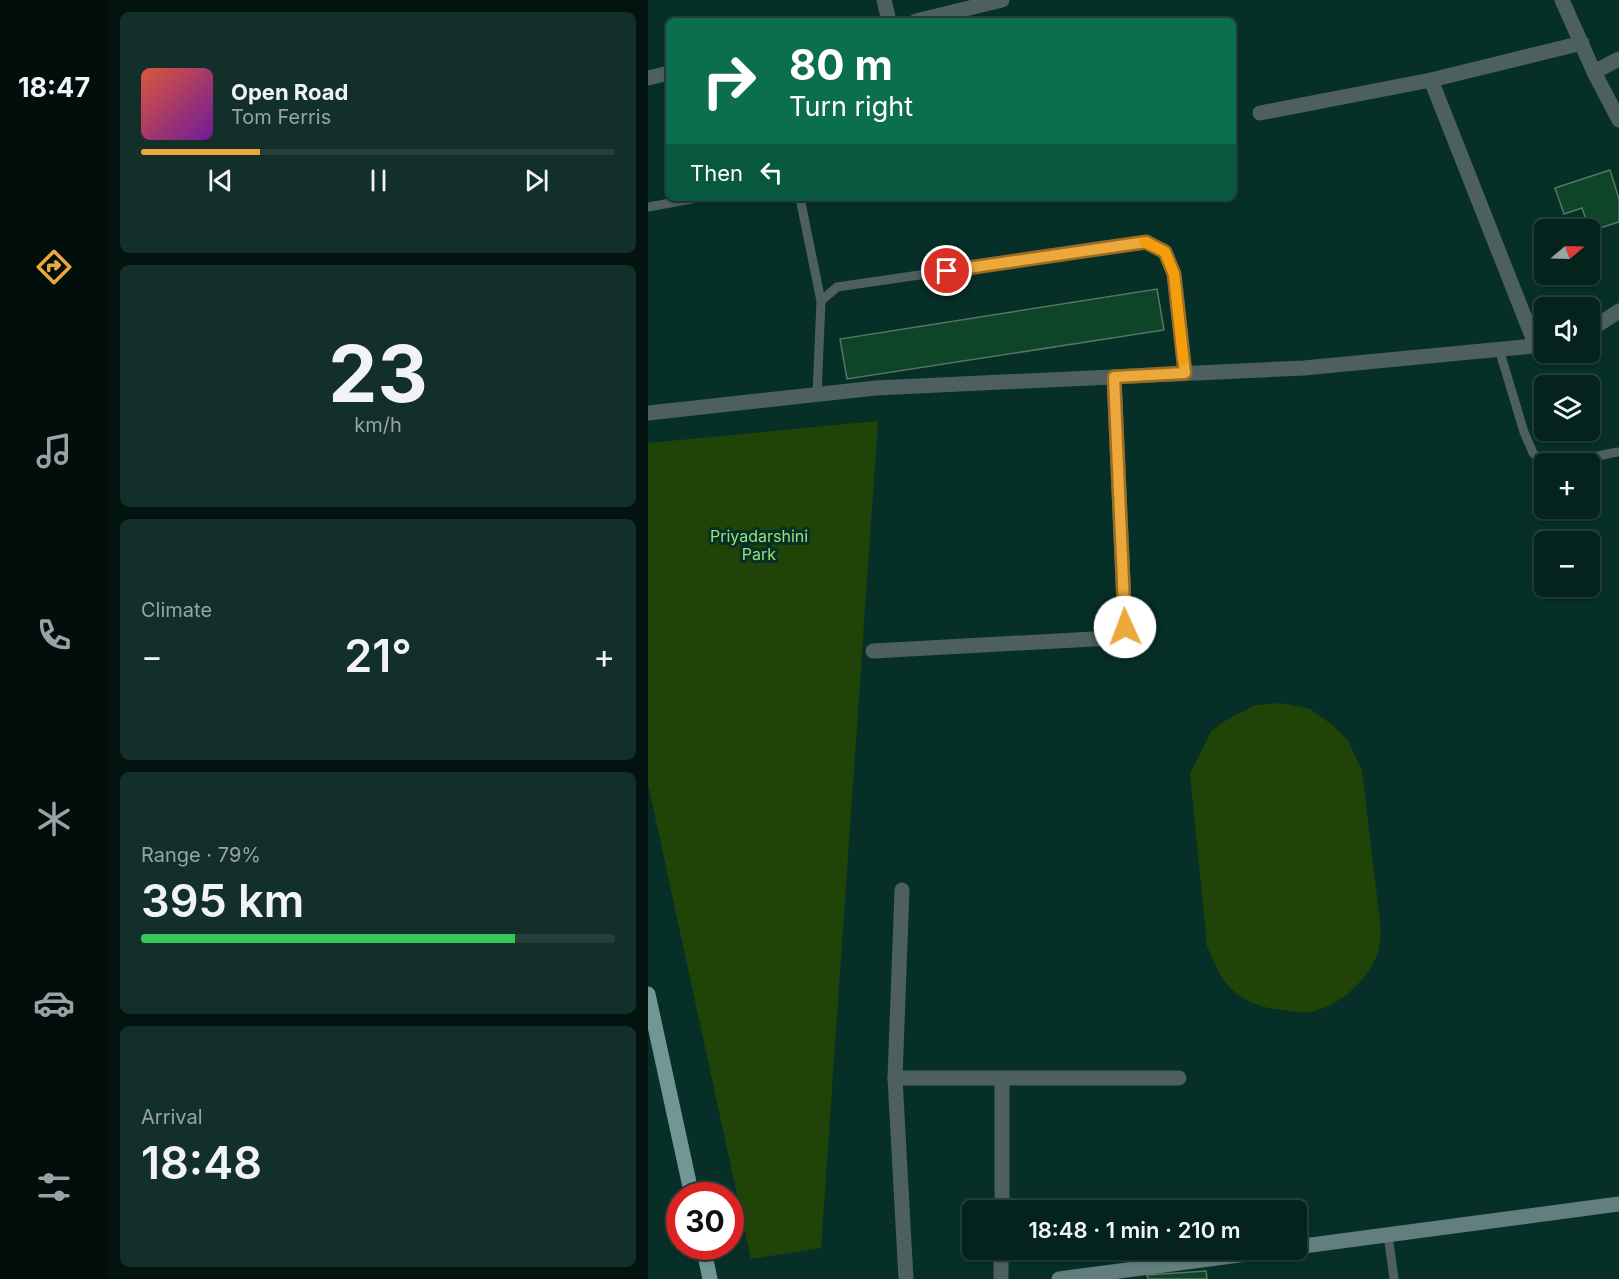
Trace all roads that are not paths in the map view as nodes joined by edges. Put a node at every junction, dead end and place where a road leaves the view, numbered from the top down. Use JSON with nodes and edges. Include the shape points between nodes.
{"nodes":[{"id":1,"x":884,"y":0,"type":"edge"},
{"id":2,"x":1002,"y":0,"type":"edge"},
{"id":3,"x":1562,"y":0,"type":"edge"},
{"id":4,"x":888,"y":18,"type":"edge"},
{"id":5,"x":928,"y":18,"type":"edge"},
{"id":6,"x":1582,"y":43,"type":"junction"},
{"id":7,"x":1619,"y":59,"type":"edge"},
{"id":8,"x":1594,"y":72,"type":"junction"},
{"id":9,"x":666,"y":74,"type":"edge"},
{"id":10,"x":648,"y":78,"type":"edge"},
{"id":11,"x":1431,"y":80,"type":"junction"},
{"id":12,"x":1260,"y":113,"type":"dead end"},
{"id":13,"x":1619,"y":120,"type":"edge"},
{"id":14,"x":681,"y":201,"type":"edge"},
{"id":15,"x":801,"y":201,"type":"edge"},
{"id":16,"x":648,"y":207,"type":"edge"},
{"id":17,"x":821,"y":300,"type":"junction"},
{"id":18,"x":1619,"y":311,"type":"edge"},
{"id":19,"x":1600,"y":323,"type":"edge"},
{"id":20,"x":1534,"y":328,"type":"edge"},
{"id":21,"x":1534,"y":346,"type":"edge"},
{"id":22,"x":1499,"y":349,"type":"junction"},
{"id":23,"x":1185,"y":373,"type":"junction"},
{"id":24,"x":1114,"y":377,"type":"junction"},
{"id":25,"x":817,"y":394,"type":"junction"},
{"id":26,"x":648,"y":413,"type":"edge"},
{"id":27,"x":1617,"y":452,"type":"dead end"},
{"id":28,"x":1534,"y":454,"type":"edge"},
{"id":29,"x":1600,"y":456,"type":"edge"},
{"id":30,"x":873,"y":651,"type":"dead end"},
{"id":31,"x":902,"y":890,"type":"dead end"},
{"id":32,"x":648,"y":994,"type":"edge"},
{"id":33,"x":895,"y":1078,"type":"junction"},
{"id":34,"x":1179,"y":1078,"type":"dead end"},
{"id":35,"x":1002,"y":1079,"type":"junction"},
{"id":36,"x":689,"y":1182,"type":"edge"},
{"id":37,"x":1002,"y":1200,"type":"edge"},
{"id":38,"x":1619,"y":1204,"type":"edge"},
{"id":39,"x":1388,"y":1235,"type":"junction"},
{"id":40,"x":1307,"y":1246,"type":"edge"},
{"id":41,"x":706,"y":1260,"type":"edge"},
{"id":42,"x":1001,"y":1260,"type":"edge"},
{"id":43,"x":1202,"y":1260,"type":"edge"},
{"id":44,"x":710,"y":1279,"type":"edge"},
{"id":45,"x":906,"y":1279,"type":"edge"},
{"id":46,"x":1001,"y":1279,"type":"edge"},
{"id":47,"x":1059,"y":1279,"type":"edge"},
{"id":48,"x":1394,"y":1279,"type":"edge"}],
"edges":[{"from":1,"to":4,"type":"street"},
{"from":2,"to":5,"type":"street"},
{"from":3,"to":6,"type":"street"},
{"from":6,"to":8,"type":"street"},
{"from":6,"to":11,"type":"street"},
{"from":7,"to":8,"type":"street"},
{"from":8,"to":13,"type":"street"},
{"from":9,"to":10,"type":"street"},
{"from":11,"to":12,"type":"street"},
{"from":11,"to":20,"type":"street"},
{"from":14,"to":16,"type":"lane"},
{"from":15,"to":17,"type":"lane"},
{"from":17,"to":23,"type":"lane","via":[[837,287],[1146,242],[1165,252],[1174,274]]},
{"from":17,"to":25,"type":"lane"},
{"from":18,"to":19,"type":"street"},
{"from":21,"to":22,"type":"street"},
{"from":22,"to":23,"type":"street","via":[[1304,368]]},
{"from":22,"to":28,"type":"lane"},
{"from":23,"to":24,"type":"street"},
{"from":24,"to":25,"type":"street"},
{"from":24,"to":30,"type":"street","via":[[1125,627],[1121,634],[1112,638]]},
{"from":25,"to":26,"type":"street"},
{"from":27,"to":29,"type":"lane"},
{"from":31,"to":33,"type":"street"},
{"from":32,"to":36,"type":"main road"},
{"from":33,"to":35,"type":"street"},
{"from":33,"to":45,"type":"street"},
{"from":34,"to":35,"type":"street"},
{"from":35,"to":37,"type":"street"},
{"from":38,"to":39,"type":"main road"},
{"from":39,"to":40,"type":"main road"},
{"from":39,"to":48,"type":"lane"},
{"from":41,"to":44,"type":"main road"},
{"from":42,"to":46,"type":"street"},
{"from":43,"to":47,"type":"main road"}]}
